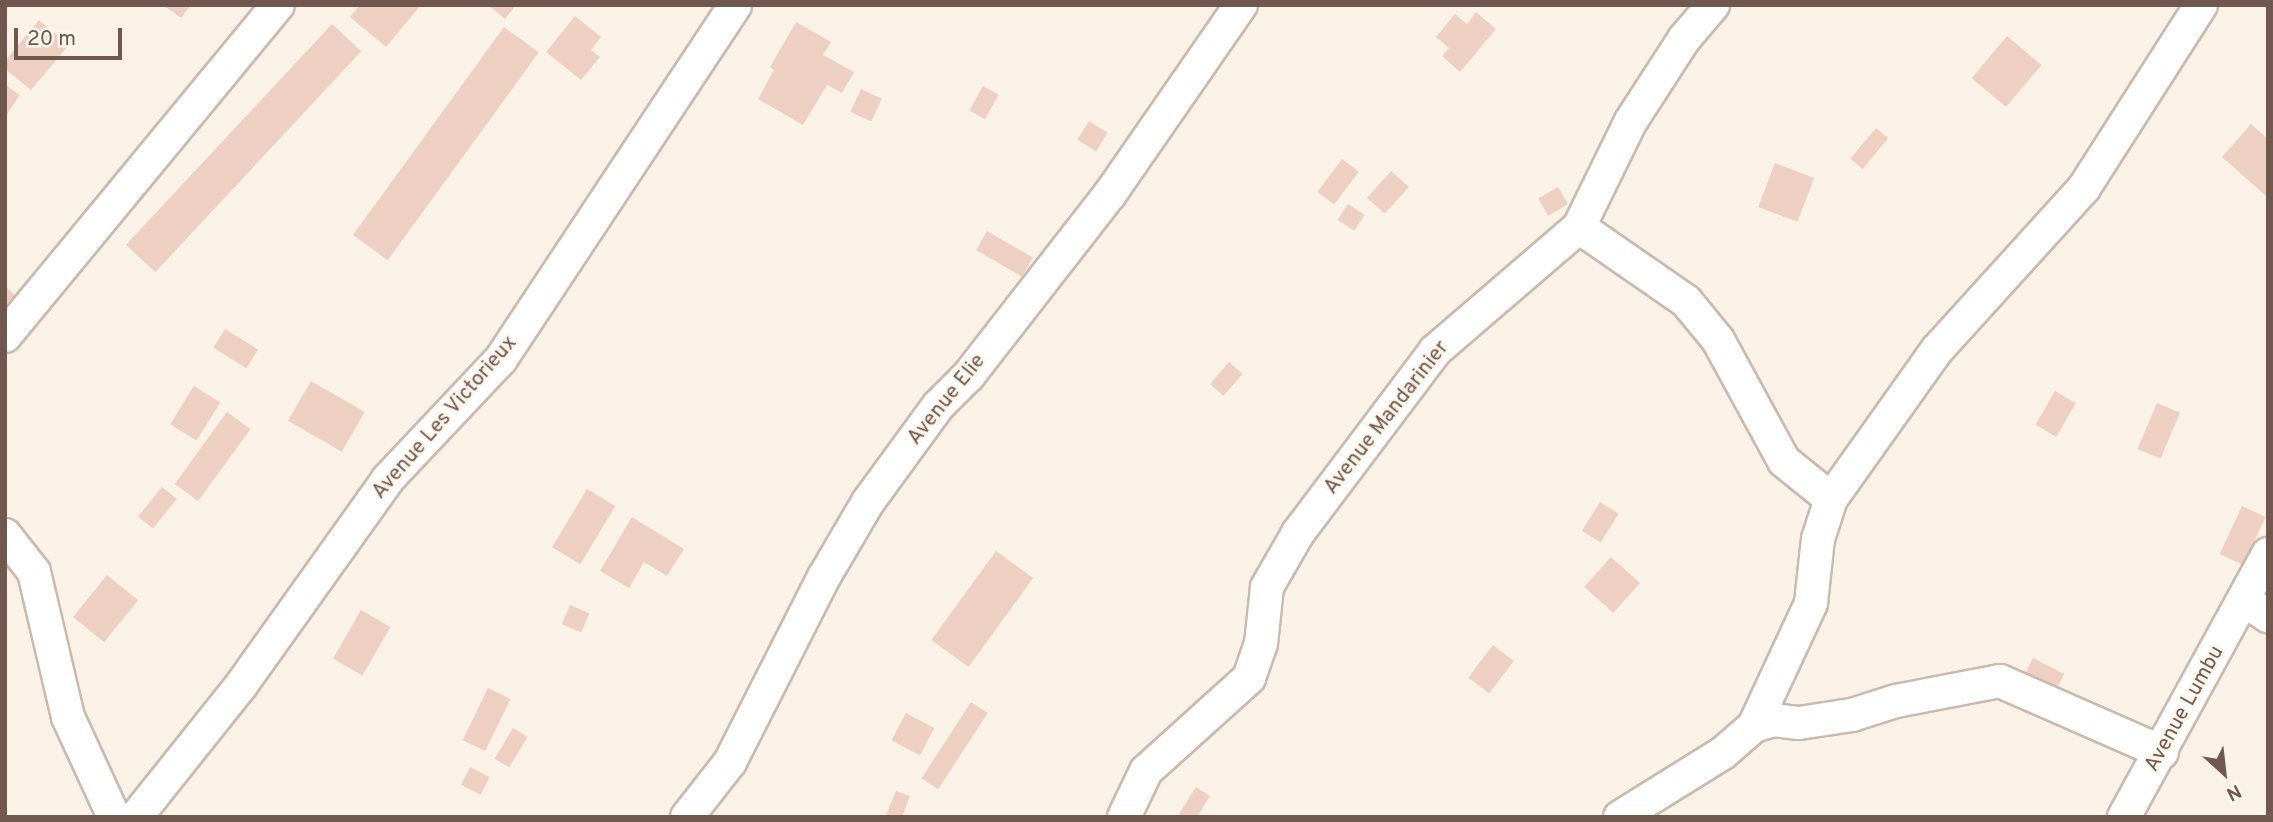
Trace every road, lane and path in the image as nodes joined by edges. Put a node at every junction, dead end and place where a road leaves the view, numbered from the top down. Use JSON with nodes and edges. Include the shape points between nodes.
{"nodes":[{"id":1,"x":278,"y":5,"type":"edge"},
{"id":2,"x":735,"y":5,"type":"edge"},
{"id":3,"x":1241,"y":5,"type":"edge"},
{"id":4,"x":1713,"y":5,"type":"edge"},
{"id":5,"x":2201,"y":5,"type":"edge"},
{"id":6,"x":1579,"y":227,"type":"junction"},
{"id":7,"x":5,"y":336,"type":"edge"},
{"id":8,"x":1831,"y":499,"type":"junction"},
{"id":9,"x":5,"y":535,"type":"edge"},
{"id":10,"x":2268,"y":554,"type":"edge"},
{"id":11,"x":2256,"y":608,"type":"edge"},
{"id":12,"x":1754,"y":726,"type":"junction"},
{"id":13,"x":2162,"y":752,"type":"junction"},
{"id":14,"x":114,"y":817,"type":"edge"},
{"id":15,"x":136,"y":817,"type":"edge"},
{"id":16,"x":687,"y":817,"type":"edge"},
{"id":17,"x":1124,"y":817,"type":"edge"},
{"id":18,"x":1620,"y":817,"type":"edge"},
{"id":19,"x":2124,"y":817,"type":"edge"}],
"edges":[{"from":1,"to":7,"type":"street"},
{"from":2,"to":15,"type":"street","name":"Avenue Les Victorieux","via":[[500,359],[388,479],[242,684]]},
{"from":3,"to":16,"type":"street","name":"Avenue Elie","via":[[1110,194],[969,375],[938,406],[868,502],[824,577],[730,762]]},
{"from":4,"to":6,"type":"street","name":"Avenue Mandarinier","via":[[1684,38],[1631,121]]},
{"from":5,"to":8,"type":"street","via":[[2084,188],[1937,350]]},
{"from":6,"to":8,"type":"street","via":[[1686,301],[1718,340],[1784,461]]},
{"from":6,"to":17,"type":"street","name":"Avenue Mandarinier","via":[[1435,351],[1298,533],[1267,587],[1261,644],[1249,678],[1146,772]]},
{"from":8,"to":12,"type":"street","via":[[1818,539],[1811,603]]},
{"from":9,"to":14,"type":"street","via":[[34,572],[68,717]]},
{"from":10,"to":11,"type":"street","name":"Avenue Lumbu"},
{"from":11,"to":13,"type":"street","name":"Avenue Lumbu"},
{"from":12,"to":13,"type":"street","via":[[1774,720],[1799,723],[1852,715],[1896,701],[2000,681]]},
{"from":12,"to":18,"type":"street","via":[[1723,753]]},
{"from":13,"to":19,"type":"street","name":"Avenue Lumbu"}]}
